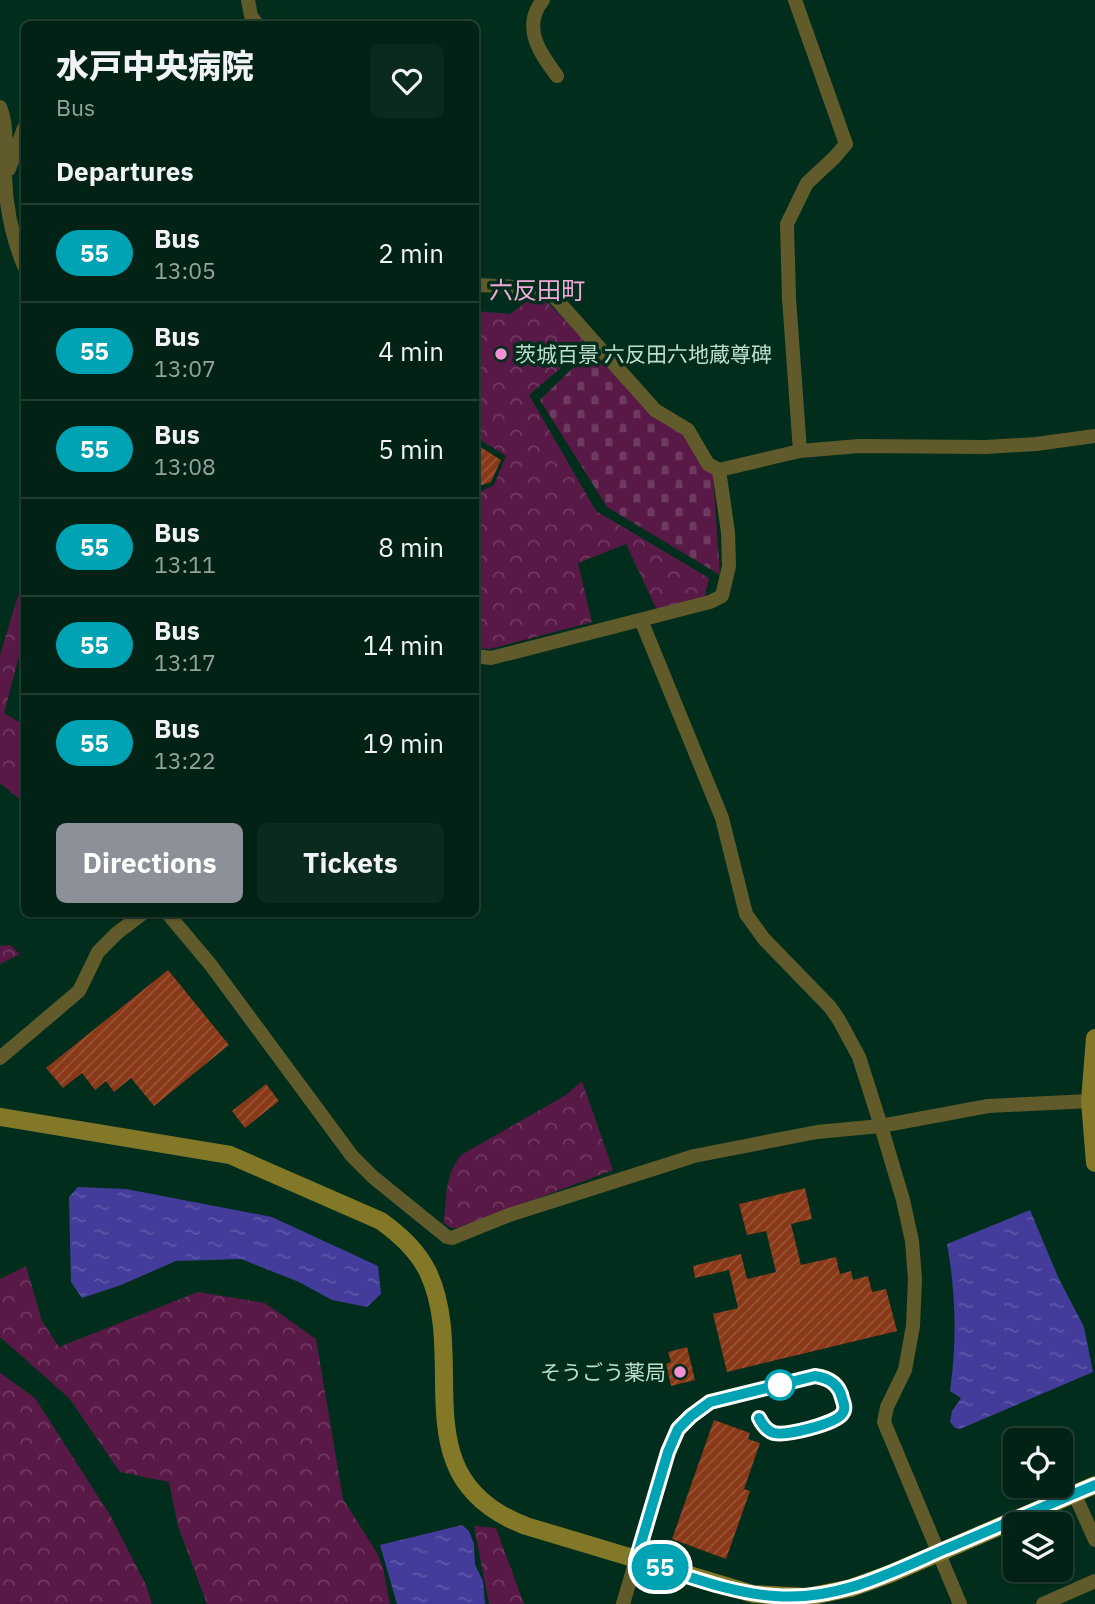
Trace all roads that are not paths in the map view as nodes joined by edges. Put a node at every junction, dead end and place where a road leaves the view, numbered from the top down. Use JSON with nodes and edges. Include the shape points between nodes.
{"nodes":[{"id":1,"x":248,"y":0,"type":"edge"},
{"id":2,"x":543,"y":0,"type":"edge"},
{"id":3,"x":795,"y":0,"type":"edge"},
{"id":4,"x":255,"y":21,"type":"edge"},
{"id":5,"x":557,"y":76,"type":"dead end"},
{"id":6,"x":0,"y":107,"type":"edge"},
{"id":7,"x":21,"y":136,"type":"edge"},
{"id":8,"x":5,"y":174,"type":"junction"},
{"id":9,"x":21,"y":259,"type":"edge"},
{"id":10,"x":479,"y":285,"type":"edge"},
{"id":11,"x":1095,"y":436,"type":"edge"},
{"id":12,"x":800,"y":451,"type":"junction"},
{"id":13,"x":719,"y":470,"type":"junction"},
{"id":14,"x":641,"y":620,"type":"junction"},
{"id":15,"x":479,"y":656,"type":"edge"},
{"id":16,"x":138,"y":917,"type":"edge"},
{"id":17,"x":171,"y":917,"type":"edge"},
{"id":18,"x":1095,"y":1038,"type":"edge"},
{"id":19,"x":0,"y":1058,"type":"edge"},
{"id":20,"x":1090,"y":1101,"type":"junction"},
{"id":21,"x":0,"y":1117,"type":"edge"},
{"id":22,"x":881,"y":1126,"type":"junction"},
{"id":23,"x":1095,"y":1163,"type":"edge"},
{"id":24,"x":1095,"y":1485,"type":"edge"},
{"id":25,"x":1074,"y":1493,"type":"junction"},
{"id":26,"x":1095,"y":1540,"type":"edge"},
{"id":27,"x":938,"y":1553,"type":"junction"},
{"id":28,"x":636,"y":1560,"type":"junction"},
{"id":29,"x":1095,"y":1581,"type":"edge"},
{"id":30,"x":624,"y":1604,"type":"edge"},
{"id":31,"x":960,"y":1604,"type":"edge"},
{"id":32,"x":1043,"y":1604,"type":"edge"}],
"edges":[{"from":1,"to":4,"type":"street"},
{"from":2,"to":5,"type":"street","via":[[533,19],[535,42]]},
{"from":3,"to":12,"type":"street","via":[[846,144],[807,183],[787,224]]},
{"from":6,"to":8,"type":"street","via":[[6,121]]},
{"from":7,"to":8,"type":"street"},
{"from":8,"to":9,"type":"street","via":[[6,207]]},
{"from":10,"to":13,"type":"street","via":[[543,288],[655,410],[688,429],[708,464]]},
{"from":11,"to":12,"type":"street","via":[[986,447],[859,446]]},
{"from":12,"to":13,"type":"street"},
{"from":13,"to":14,"type":"street","via":[[729,566],[722,596]]},
{"from":14,"to":15,"type":"street","via":[[491,658]]},
{"from":14,"to":22,"type":"street","via":[[722,818],[746,914],[839,1020],[859,1057]]},
{"from":16,"to":19,"type":"street","via":[[98,952],[79,992]]},
{"from":17,"to":22,"type":"street","via":[[352,1156],[447,1237],[694,1156],[817,1132]]},
{"from":18,"to":20,"type":"street"},
{"from":20,"to":22,"type":"street","via":[[988,1105]]},
{"from":20,"to":23,"type":"street"},
{"from":21,"to":28,"type":"street","via":[[230,1155],[381,1221],[402,1237],[428,1272],[441,1321],[448,1438],[459,1471],[470,1486],[510,1520]]},
{"from":22,"to":27,"type":"street","via":[[906,1214],[915,1279],[905,1370],[884,1422]]},
{"from":24,"to":25,"type":"street"},
{"from":25,"to":26,"type":"street"},
{"from":25,"to":27,"type":"street"},
{"from":27,"to":28,"type":"street","via":[[851,1588],[807,1597],[753,1594]]},
{"from":27,"to":31,"type":"street"},
{"from":28,"to":30,"type":"street"},
{"from":29,"to":32,"type":"street"}]}
